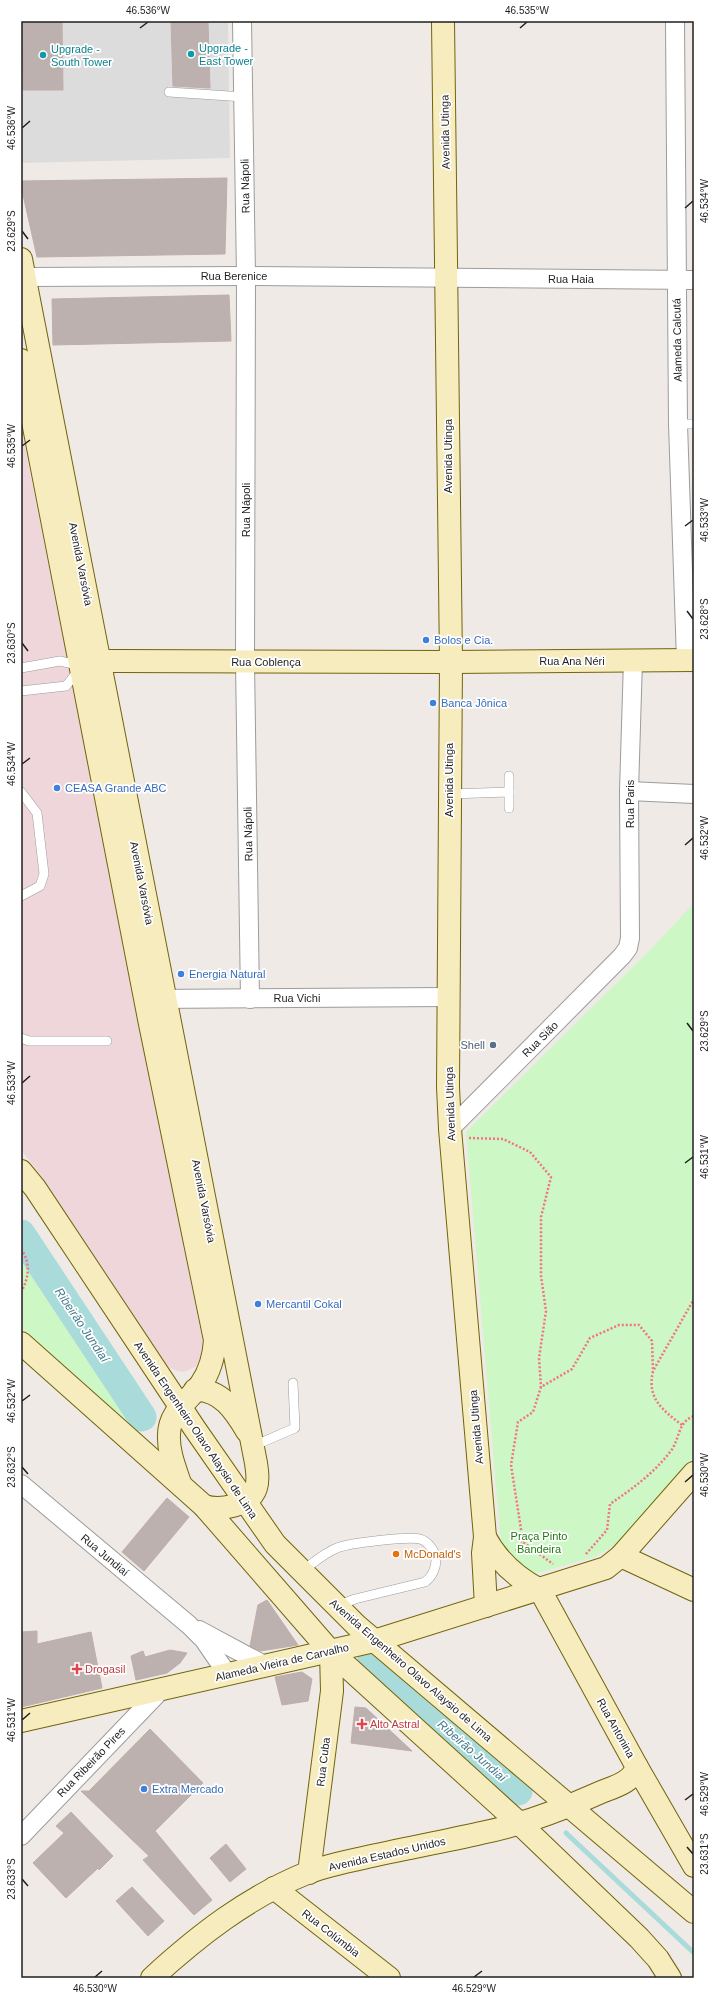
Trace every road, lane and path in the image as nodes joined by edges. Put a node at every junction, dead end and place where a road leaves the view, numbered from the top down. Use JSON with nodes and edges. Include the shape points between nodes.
{"nodes":[{"id":1,"x":242,"y":21,"type":"edge"},
{"id":2,"x":443,"y":21,"type":"edge"},
{"id":3,"x":674,"y":21,"type":"edge"},
{"id":4,"x":169,"y":92,"type":"dead end"},
{"id":5,"x":244,"y":97,"type":"junction"},
{"id":6,"x":22,"y":271,"type":"edge"},
{"id":7,"x":246,"y":276,"type":"junction"},
{"id":8,"x":447,"y":278,"type":"junction"},
{"id":9,"x":685,"y":280,"type":"edge"},
{"id":10,"x":21,"y":360,"type":"edge"},
{"id":11,"x":686,"y":424,"type":"edge"},
{"id":12,"x":633,"y":660,"type":"junction"},
{"id":13,"x":690,"y":660,"type":"edge"},
{"id":14,"x":245,"y":662,"type":"junction"},
{"id":15,"x":451,"y":662,"type":"junction"},
{"id":16,"x":91,"y":664,"type":"junction"},
{"id":17,"x":21,"y":668,"type":"edge"},
{"id":18,"x":21,"y":692,"type":"edge"},
{"id":19,"x":509,"y":776,"type":"dead end"},
{"id":20,"x":629,"y":791,"type":"junction"},
{"id":21,"x":21,"y":792,"type":"edge"},
{"id":22,"x":509,"y":792,"type":"junction"},
{"id":23,"x":449,"y":794,"type":"junction"},
{"id":24,"x":694,"y":794,"type":"edge"},
{"id":25,"x":510,"y":808,"type":"dead end"},
{"id":26,"x":21,"y":896,"type":"edge"},
{"id":27,"x":628,"y":948,"type":"joint"},
{"id":28,"x":450,"y":997,"type":"junction"},
{"id":29,"x":250,"y":998,"type":"junction"},
{"id":30,"x":155,"y":999,"type":"junction"},
{"id":31,"x":21,"y":1038,"type":"edge"},
{"id":32,"x":107,"y":1041,"type":"dead end"},
{"id":33,"x":450,"y":1134,"type":"junction"},
{"id":34,"x":21,"y":1171,"type":"edge"},
{"id":35,"x":21,"y":1249,"type":"edge"},
{"id":36,"x":21,"y":1292,"type":"edge"},
{"id":37,"x":694,"y":1299,"type":"edge"},
{"id":38,"x":21,"y":1343,"type":"edge"},
{"id":39,"x":653,"y":1371,"type":"junction"},
{"id":40,"x":293,"y":1383,"type":"dead end"},
{"id":41,"x":541,"y":1387,"type":"junction"},
{"id":42,"x":195,"y":1390,"type":"junction"},
{"id":43,"x":180,"y":1407,"type":"junction"},
{"id":44,"x":694,"y":1416,"type":"edge"},
{"id":45,"x":682,"y":1425,"type":"junction"},
{"id":46,"x":252,"y":1442,"type":"junction"},
{"id":47,"x":694,"y":1473,"type":"edge"},
{"id":48,"x":180,"y":1483,"type":"junction"},
{"id":49,"x":21,"y":1484,"type":"edge"},
{"id":50,"x":244,"y":1501,"type":"junction"},
{"id":51,"x":204,"y":1506,"type":"junction"},
{"id":52,"x":486,"y":1537,"type":"junction"},
{"id":53,"x":523,"y":1542,"type":"junction"},
{"id":54,"x":580,"y":1556,"type":"dead end"},
{"id":55,"x":621,"y":1556,"type":"junction"},
{"id":56,"x":558,"y":1562,"type":"dead end"},
{"id":57,"x":506,"y":1565,"type":"junction"},
{"id":58,"x":301,"y":1572,"type":"junction"},
{"id":59,"x":540,"y":1590,"type":"junction"},
{"id":60,"x":694,"y":1590,"type":"edge"},
{"id":61,"x":486,"y":1606,"type":"junction"},
{"id":62,"x":336,"y":1607,"type":"junction"},
{"id":63,"x":189,"y":1625,"type":"junction"},
{"id":64,"x":374,"y":1641,"type":"junction"},
{"id":65,"x":331,"y":1652,"type":"junction"},
{"id":66,"x":266,"y":1666,"type":"junction"},
{"id":67,"x":228,"y":1675,"type":"junction"},
{"id":68,"x":162,"y":1689,"type":"junction"},
{"id":69,"x":21,"y":1721,"type":"edge"},
{"id":70,"x":637,"y":1767,"type":"junction"},
{"id":71,"x":570,"y":1806,"type":"junction"},
{"id":72,"x":519,"y":1823,"type":"junction"},
{"id":73,"x":21,"y":1836,"type":"edge"},
{"id":74,"x":693,"y":1861,"type":"edge"},
{"id":75,"x":309,"y":1873,"type":"junction"},
{"id":76,"x":274,"y":1888,"type":"junction"},
{"id":77,"x":694,"y":1912,"type":"edge"},
{"id":78,"x":152,"y":1978,"type":"edge"},
{"id":79,"x":389,"y":1978,"type":"edge"},
{"id":80,"x":670,"y":1978,"type":"edge"}],
"edges":[{"from":1,"to":5,"type":"street","name":"Rua Nápoli"},
{"from":2,"to":8,"type":"main road","name":"Avenida Utinga"},
{"from":3,"to":9,"type":"street","name":"Alameda Calcutá"},
{"from":4,"to":5,"type":"lane"},
{"from":5,"to":7,"type":"street","name":"Rua Nápoli"},
{"from":6,"to":7,"type":"street","name":"Rua Berenice"},
{"from":6,"to":16,"type":"main road","name":"Avenida Varsóvia"},
{"from":7,"to":8,"type":"street","name":"Rua Berenice"},
{"from":7,"to":14,"type":"street","name":"Rua Nápoli"},
{"from":8,"to":9,"type":"street","name":"Rua Haia"},
{"from":8,"to":15,"type":"main road","name":"Avenida Utinga"},
{"from":9,"to":11,"type":"street","name":"Alameda Calcutá"},
{"from":10,"to":16,"type":"main road","name":"Avenida Varsóvia"},
{"from":11,"to":13,"type":"street","name":"Alameda Calcutá"},
{"from":12,"to":13,"type":"main road","name":"Rua Ana Néri"},
{"from":12,"to":15,"type":"main road","name":"Rua Ana Néri"},
{"from":12,"to":20,"type":"street","name":"Rua Paris"},
{"from":14,"to":15,"type":"main road","name":"Rua Coblença"},
{"from":14,"to":16,"type":"main road","name":"Rua Coblença"},
{"from":14,"to":29,"type":"street","name":"Rua Nápoli"},
{"from":15,"to":23,"type":"main road","name":"Avenida Utinga"},
{"from":16,"to":17,"type":"lane","via":[[60,661]]},
{"from":16,"to":18,"type":"lane","via":[[66,686]]},
{"from":16,"to":30,"type":"main road","name":"Avenida Varsóvia"},
{"from":19,"to":22,"type":"lane"},
{"from":20,"to":24,"type":"street"},
{"from":20,"to":27,"type":"street","name":"Rua Paris"},
{"from":21,"to":26,"type":"lane","via":[[37,813],[44,874],[40,886]]},
{"from":22,"to":23,"type":"lane"},
{"from":22,"to":25,"type":"lane"},
{"from":23,"to":28,"type":"main road","name":"Avenida Utinga"},
{"from":27,"to":33,"type":"street","name":"Rua Sião"},
{"from":28,"to":29,"type":"street","name":"Rua Vichi"},
{"from":28,"to":33,"type":"main road","name":"Avenida Utinga"},
{"from":29,"to":30,"type":"street","name":"Rua Vichi"},
{"from":30,"to":42,"type":"main road","name":"Avenida Varsóvia","via":[[215,1340],[210,1367]]},
{"from":30,"to":46,"type":"main road","name":"Avenida Varsóvia"},
{"from":31,"to":32,"type":"lane","via":[[29,1041]]},
{"from":33,"to":41,"type":"path","via":[[503,1139],[530,1152],[552,1177],[541,1217],[541,1276],[546,1312],[539,1358]]},
{"from":33,"to":52,"type":"main road","name":"Avenida Utinga"},
{"from":34,"to":43,"type":"main road","name":"Avenida Engenheiro Olavo Alaysio de Lima","via":[[35,1188]]},
{"from":35,"to":36,"type":"path","via":[[26,1255],[28,1269]]},
{"from":37,"to":39,"type":"path"},
{"from":38,"to":48,"type":"main road"},
{"from":39,"to":41,"type":"path","via":[[652,1341],[639,1325],[619,1325],[590,1338],[572,1370]]},
{"from":39,"to":45,"type":"path","via":[[650,1383],[653,1396],[664,1411]]},
{"from":40,"to":46,"type":"lane","via":[[296,1428]]},
{"from":41,"to":53,"type":"path","via":[[533,1412],[518,1422],[511,1465]]},
{"from":42,"to":43,"type":"main road","name":"Avenida Varsóvia"},
{"from":42,"to":46,"type":"main road","via":[[213,1392],[224,1400],[236,1414]]},
{"from":43,"to":48,"type":"main road","name":"Avenida Varsóvia","via":[[171,1422],[169,1435]]},
{"from":43,"to":50,"type":"main road","name":"Avenida Engenheiro Olavo Alaysio de Lima"},
{"from":44,"to":45,"type":"path"},
{"from":45,"to":54,"type":"path","via":[[670,1452],[641,1483],[610,1504],[607,1530],[588,1553]]},
{"from":46,"to":50,"type":"main road","name":"Avenida Varsóvia","via":[[258,1476],[256,1488]]},
{"from":47,"to":55,"type":"main road"},
{"from":48,"to":51,"type":"main road"},
{"from":49,"to":63,"type":"street","name":"Rua Jundiaí"},
{"from":50,"to":51,"type":"main road","via":[[218,1508]]},
{"from":50,"to":58,"type":"main road","name":"Avenida Engenheiro Olavo Alaysio de Lima","via":[[275,1544]]},
{"from":51,"to":65,"type":"main road"},
{"from":52,"to":57,"type":"main road","name":"Avenida Utinga","via":[[493,1551]]},
{"from":52,"to":61,"type":"main road","name":"Avenida Utinga","via":[[483,1553]]},
{"from":53,"to":56,"type":"path","via":[[551,1564]]},
{"from":53,"to":57,"type":"path"},
{"from":55,"to":59,"type":"main road","via":[[606,1568]]},
{"from":55,"to":60,"type":"main road"},
{"from":57,"to":59,"type":"main road","name":"Avenida Utinga"},
{"from":58,"to":62,"type":"main road","name":"Avenida Engenheiro Olavo Alaysio de Lima"},
{"from":58,"to":62,"type":"lane","via":[[338,1548],[357,1544],[418,1539],[429,1544],[434,1552],[435,1565],[426,1582],[355,1599]]},
{"from":59,"to":61,"type":"main road","name":"Alameda Vieira de Carvalho"},
{"from":59,"to":70,"type":"main road","name":"Rua Antonina"},
{"from":61,"to":64,"type":"main road","name":"Alameda Vieira de Carvalho"},
{"from":62,"to":64,"type":"main road","name":"Avenida Engenheiro Olavo Alaysio de Lima"},
{"from":63,"to":66,"type":"street","name":"Rua Jundiaí"},
{"from":63,"to":67,"type":"street","name":"Rua Jundiaí","via":[[204,1640]]},
{"from":64,"to":65,"type":"main road","name":"Alameda Vieira de Carvalho"},
{"from":64,"to":71,"type":"main road","name":"Avenida Engenheiro Olavo Alaysio de Lima"},
{"from":65,"to":66,"type":"main road","name":"Alameda Vieira de Carvalho"},
{"from":65,"to":72,"type":"main road"},
{"from":65,"to":75,"type":"main road","name":"Rua Cuba","via":[[332,1692]]},
{"from":66,"to":67,"type":"main road","name":"Alameda Vieira de Carvalho"},
{"from":67,"to":68,"type":"main road","name":"Alameda Vieira de Carvalho"},
{"from":68,"to":69,"type":"main road","name":"Alameda Vieira de Carvalho"},
{"from":68,"to":73,"type":"street","name":"Rua Ribeirão Pires"},
{"from":70,"to":71,"type":"main road","name":"Avenida Estados Unidos","via":[[628,1781]]},
{"from":70,"to":74,"type":"main road","name":"Rua Antonina"},
{"from":71,"to":72,"type":"main road","name":"Avenida Estados Unidos"},
{"from":71,"to":77,"type":"main road","name":"Avenida Engenheiro Olavo Alaysio de Lima"},
{"from":72,"to":75,"type":"main road","name":"Avenida Estados Unidos"},
{"from":72,"to":80,"type":"main road","via":[[639,1938],[658,1959]]},
{"from":75,"to":76,"type":"main road","name":"Avenida Estados Unidos"},
{"from":76,"to":78,"type":"main road","name":"Avenida Estados Unidos","via":[[217,1924],[186,1947]]},
{"from":76,"to":79,"type":"main road","name":"Rua Colúmbia"}]}
